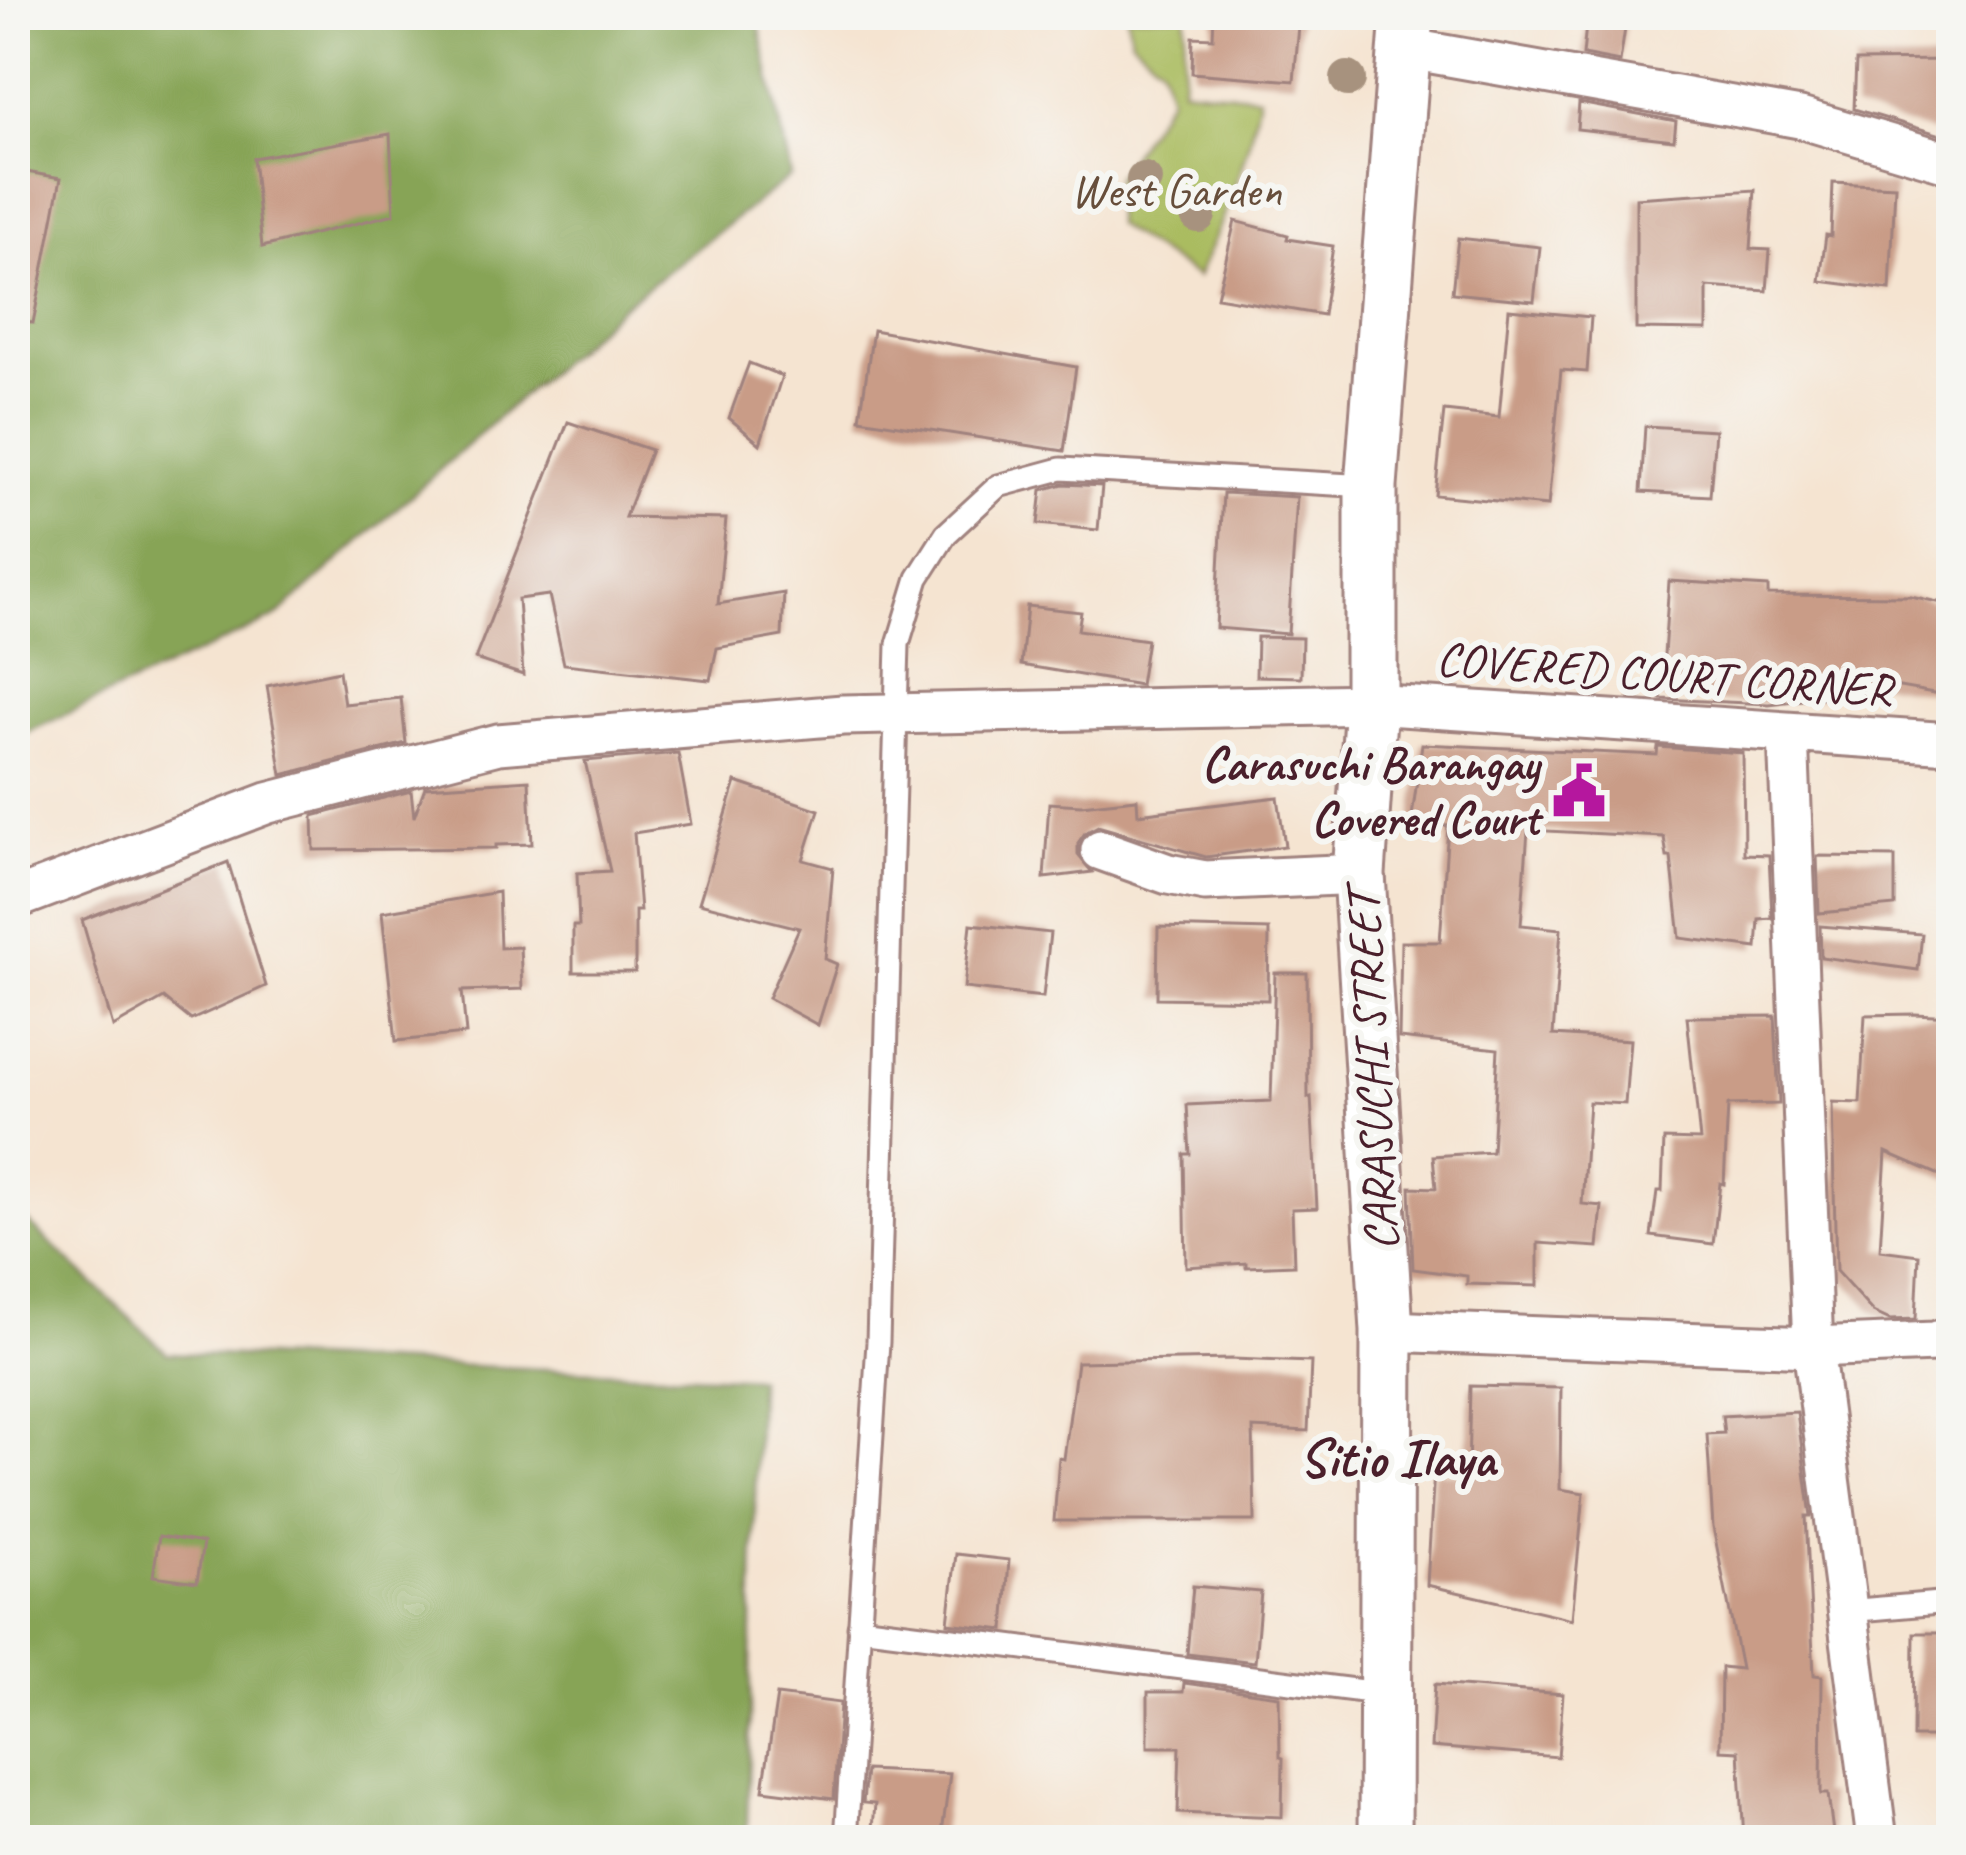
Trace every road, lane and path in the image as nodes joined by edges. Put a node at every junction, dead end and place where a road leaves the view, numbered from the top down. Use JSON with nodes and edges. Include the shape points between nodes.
{"nodes":[{"id":1,"x":1406,"y":31,"type":"edge"},
{"id":2,"x":1951,"y":164,"type":"edge"},
{"id":3,"x":1371,"y":486,"type":"junction"},
{"id":4,"x":1371,"y":704,"type":"junction"},
{"id":5,"x":897,"y":715,"type":"junction"},
{"id":6,"x":1788,"y":734,"type":"junction"},
{"id":7,"x":1951,"y":742,"type":"edge"},
{"id":8,"x":1102,"y":850,"type":"dead end"},
{"id":9,"x":1359,"y":874,"type":"junction"},
{"id":10,"x":15,"y":899,"type":"edge"},
{"id":11,"x":1387,"y":1331,"type":"junction"},
{"id":12,"x":1951,"y":1336,"type":"edge"},
{"id":13,"x":1814,"y":1347,"type":"junction"},
{"id":14,"x":1951,"y":1602,"type":"edge"},
{"id":15,"x":1847,"y":1611,"type":"junction"},
{"id":16,"x":859,"y":1627,"type":"junction"},
{"id":17,"x":1387,"y":1694,"type":"junction"},
{"id":18,"x":846,"y":1840,"type":"edge"},
{"id":19,"x":1385,"y":1840,"type":"edge"},
{"id":20,"x":1876,"y":1840,"type":"edge"}],
"edges":[{"from":1,"to":2,"type":"street","via":[[1800,118]]},
{"from":1,"to":3,"type":"street","name":"CARASUCHI STREET"},
{"from":3,"to":4,"type":"street","name":"CARASUCHI STREET"},
{"from":3,"to":5,"type":"lane","via":[[1061,469],[998,486],[946,534],[918,578],[898,644]]},
{"from":4,"to":5,"type":"street","name":"COVERED COURT CORNER"},
{"from":4,"to":6,"type":"street","name":"COVERED COURT CORNER"},
{"from":4,"to":9,"type":"street","name":"CARASUCHI STREET"},
{"from":5,"to":10,"type":"street","name":"COVERED COURT CORNER","via":[[498,744],[268,803]]},
{"from":5,"to":16,"type":"lane","via":[[878,1342]]},
{"from":6,"to":7,"type":"street","name":"COVERED COURT CORNER"},
{"from":6,"to":13,"type":"street"},
{"from":8,"to":9,"type":"street","via":[[1205,881]]},
{"from":9,"to":11,"type":"street","name":"CARASUCHI STREET"},
{"from":11,"to":13,"type":"street"},
{"from":11,"to":17,"type":"street","name":"CARASUCHI STREET"},
{"from":12,"to":13,"type":"street"},
{"from":13,"to":15,"type":"street"},
{"from":14,"to":15,"type":"lane"},
{"from":15,"to":20,"type":"street"},
{"from":16,"to":17,"type":"lane"},
{"from":16,"to":18,"type":"lane"},
{"from":17,"to":19,"type":"street","name":"CARASUCHI STREET"}]}
